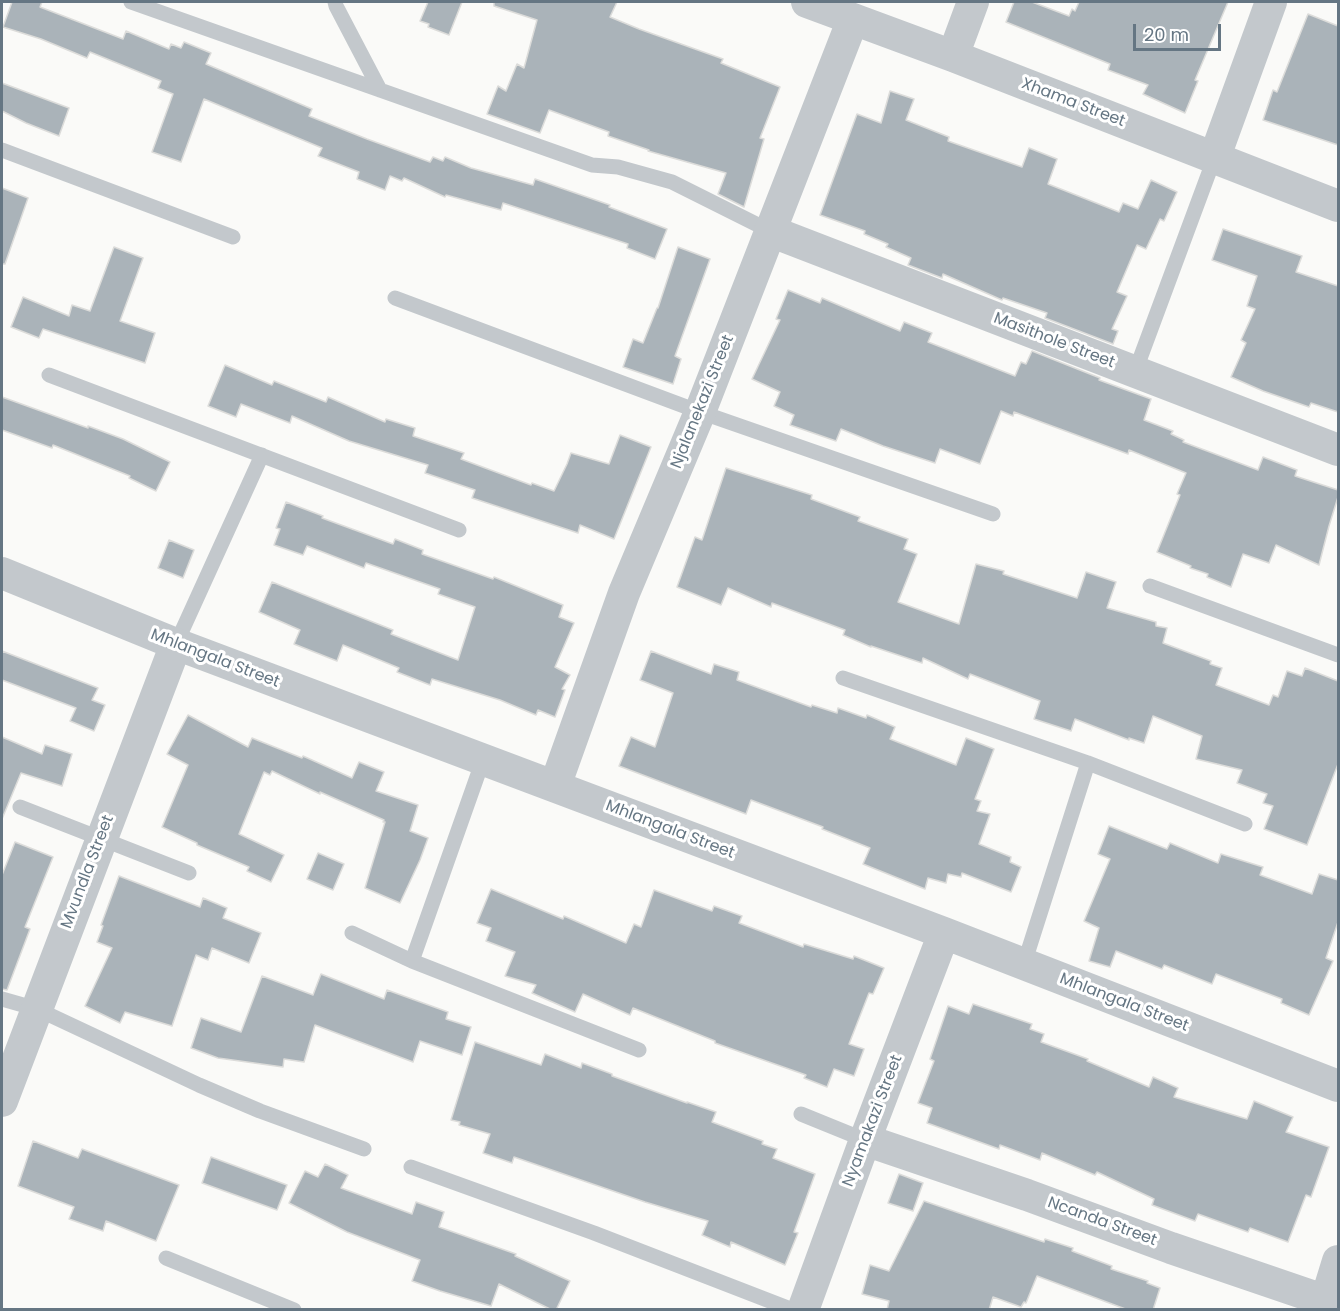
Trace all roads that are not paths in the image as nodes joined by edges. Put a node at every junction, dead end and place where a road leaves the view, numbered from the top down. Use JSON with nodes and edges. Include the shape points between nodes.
{"nodes":[{"id":1,"x":131,"y":2,"type":"edge"},
{"id":2,"x":336,"y":2,"type":"edge"},
{"id":3,"x":807,"y":2,"type":"edge"},
{"id":4,"x":973,"y":2,"type":"edge"},
{"id":5,"x":1271,"y":2,"type":"edge"},
{"id":6,"x":853,"y":19,"type":"junction"},
{"id":7,"x":953,"y":56,"type":"junction"},
{"id":8,"x":380,"y":90,"type":"junction"},
{"id":9,"x":2,"y":150,"type":"edge"},
{"id":10,"x":1214,"y":159,"type":"junction"},
{"id":11,"x":1338,"y":206,"type":"edge"},
{"id":12,"x":770,"y":231,"type":"junction"},
{"id":13,"x":232,"y":237,"type":"dead end"},
{"id":14,"x":395,"y":298,"type":"dead end"},
{"id":15,"x":1136,"y":372,"type":"junction"},
{"id":16,"x":49,"y":375,"type":"dead end"},
{"id":17,"x":700,"y":412,"type":"junction"},
{"id":18,"x":1338,"y":450,"type":"edge"},
{"id":19,"x":262,"y":455,"type":"junction"},
{"id":20,"x":993,"y":514,"type":"dead end"},
{"id":21,"x":459,"y":530,"type":"dead end"},
{"id":22,"x":2,"y":573,"type":"edge"},
{"id":23,"x":1150,"y":586,"type":"dead end"},
{"id":24,"x":176,"y":644,"type":"junction"},
{"id":25,"x":1338,"y":655,"type":"edge"},
{"id":26,"x":843,"y":678,"type":"dead end"},
{"id":27,"x":483,"y":759,"type":"junction"},
{"id":28,"x":1088,"y":763,"type":"junction"},
{"id":29,"x":555,"y":786,"type":"junction"},
{"id":30,"x":20,"y":807,"type":"dead end"},
{"id":31,"x":1245,"y":824,"type":"dead end"},
{"id":32,"x":101,"y":838,"type":"junction"},
{"id":33,"x":189,"y":873,"type":"dead end"},
{"id":34,"x":352,"y":933,"type":"dead end"},
{"id":35,"x":944,"y":933,"type":"junction"},
{"id":36,"x":412,"y":961,"type":"junction"},
{"id":37,"x":1024,"y":964,"type":"junction"},
{"id":38,"x":2,"y":999,"type":"edge"},
{"id":39,"x":36,"y":1009,"type":"junction"},
{"id":40,"x":639,"y":1050,"type":"dead end"},
{"id":41,"x":1335,"y":1076,"type":"edge"},
{"id":42,"x":2,"y":1101,"type":"edge"},
{"id":43,"x":801,"y":1114,"type":"dead end"},
{"id":44,"x":865,"y":1140,"type":"junction"},
{"id":45,"x":364,"y":1149,"type":"dead end"},
{"id":46,"x":411,"y":1167,"type":"dead end"},
{"id":47,"x":166,"y":1258,"type":"dead end"},
{"id":48,"x":1338,"y":1261,"type":"edge"},
{"id":49,"x":1332,"y":1302,"type":"edge"},
{"id":50,"x":294,"y":1310,"type":"edge"},
{"id":51,"x":793,"y":1310,"type":"edge"},
{"id":52,"x":803,"y":1310,"type":"edge"}],
"edges":[{"from":1,"to":8,"type":"lane"},
{"from":2,"to":8,"type":"lane"},
{"from":3,"to":6,"type":"street","name":"Xhama Street"},
{"from":4,"to":7,"type":"street"},
{"from":5,"to":10,"type":"street"},
{"from":6,"to":7,"type":"street","name":"Xhama Street"},
{"from":6,"to":12,"type":"street","name":"Njalanekazi Street"},
{"from":7,"to":10,"type":"street","name":"Xhama Street"},
{"from":8,"to":12,"type":"lane","via":[[592,165],[624,168],[672,182]]},
{"from":9,"to":13,"type":"lane"},
{"from":10,"to":11,"type":"street","name":"Xhama Street"},
{"from":10,"to":15,"type":"lane"},
{"from":12,"to":15,"type":"street","name":"Masithole Street"},
{"from":12,"to":17,"type":"street","name":"Njalanekazi Street"},
{"from":14,"to":17,"type":"lane"},
{"from":15,"to":18,"type":"street","name":"Masithole Street"},
{"from":16,"to":19,"type":"lane"},
{"from":17,"to":20,"type":"lane"},
{"from":17,"to":29,"type":"street","name":"Njalanekazi Street","via":[[624,593]]},
{"from":19,"to":21,"type":"lane"},
{"from":19,"to":24,"type":"lane"},
{"from":22,"to":24,"type":"street","name":"Mhlangala Street"},
{"from":23,"to":25,"type":"lane"},
{"from":24,"to":27,"type":"street","name":"Mhlangala Street"},
{"from":24,"to":32,"type":"street","name":"Mvundla Street"},
{"from":26,"to":28,"type":"lane"},
{"from":27,"to":29,"type":"street","name":"Mhlangala Street"},
{"from":27,"to":36,"type":"lane"},
{"from":28,"to":31,"type":"lane"},
{"from":28,"to":37,"type":"lane"},
{"from":29,"to":35,"type":"street","name":"Mhlangala Street"},
{"from":30,"to":32,"type":"lane"},
{"from":32,"to":33,"type":"lane"},
{"from":32,"to":39,"type":"street","name":"Mvundla Street"},
{"from":34,"to":36,"type":"lane"},
{"from":35,"to":37,"type":"street","name":"Mhlangala Street"},
{"from":35,"to":44,"type":"street","name":"Nyamakazi Street"},
{"from":36,"to":40,"type":"lane"},
{"from":37,"to":41,"type":"street","name":"Mhlangala Street"},
{"from":38,"to":39,"type":"lane"},
{"from":39,"to":42,"type":"street","name":"Mvundla Street"},
{"from":39,"to":45,"type":"lane","via":[[199,1085]]},
{"from":43,"to":44,"type":"lane"},
{"from":44,"to":49,"type":"street","name":"Ncanda Street"},
{"from":44,"to":52,"type":"street","name":"Nyamakazi Street"},
{"from":46,"to":51,"type":"lane"},
{"from":47,"to":50,"type":"lane"},
{"from":48,"to":49,"type":"street"}]}
